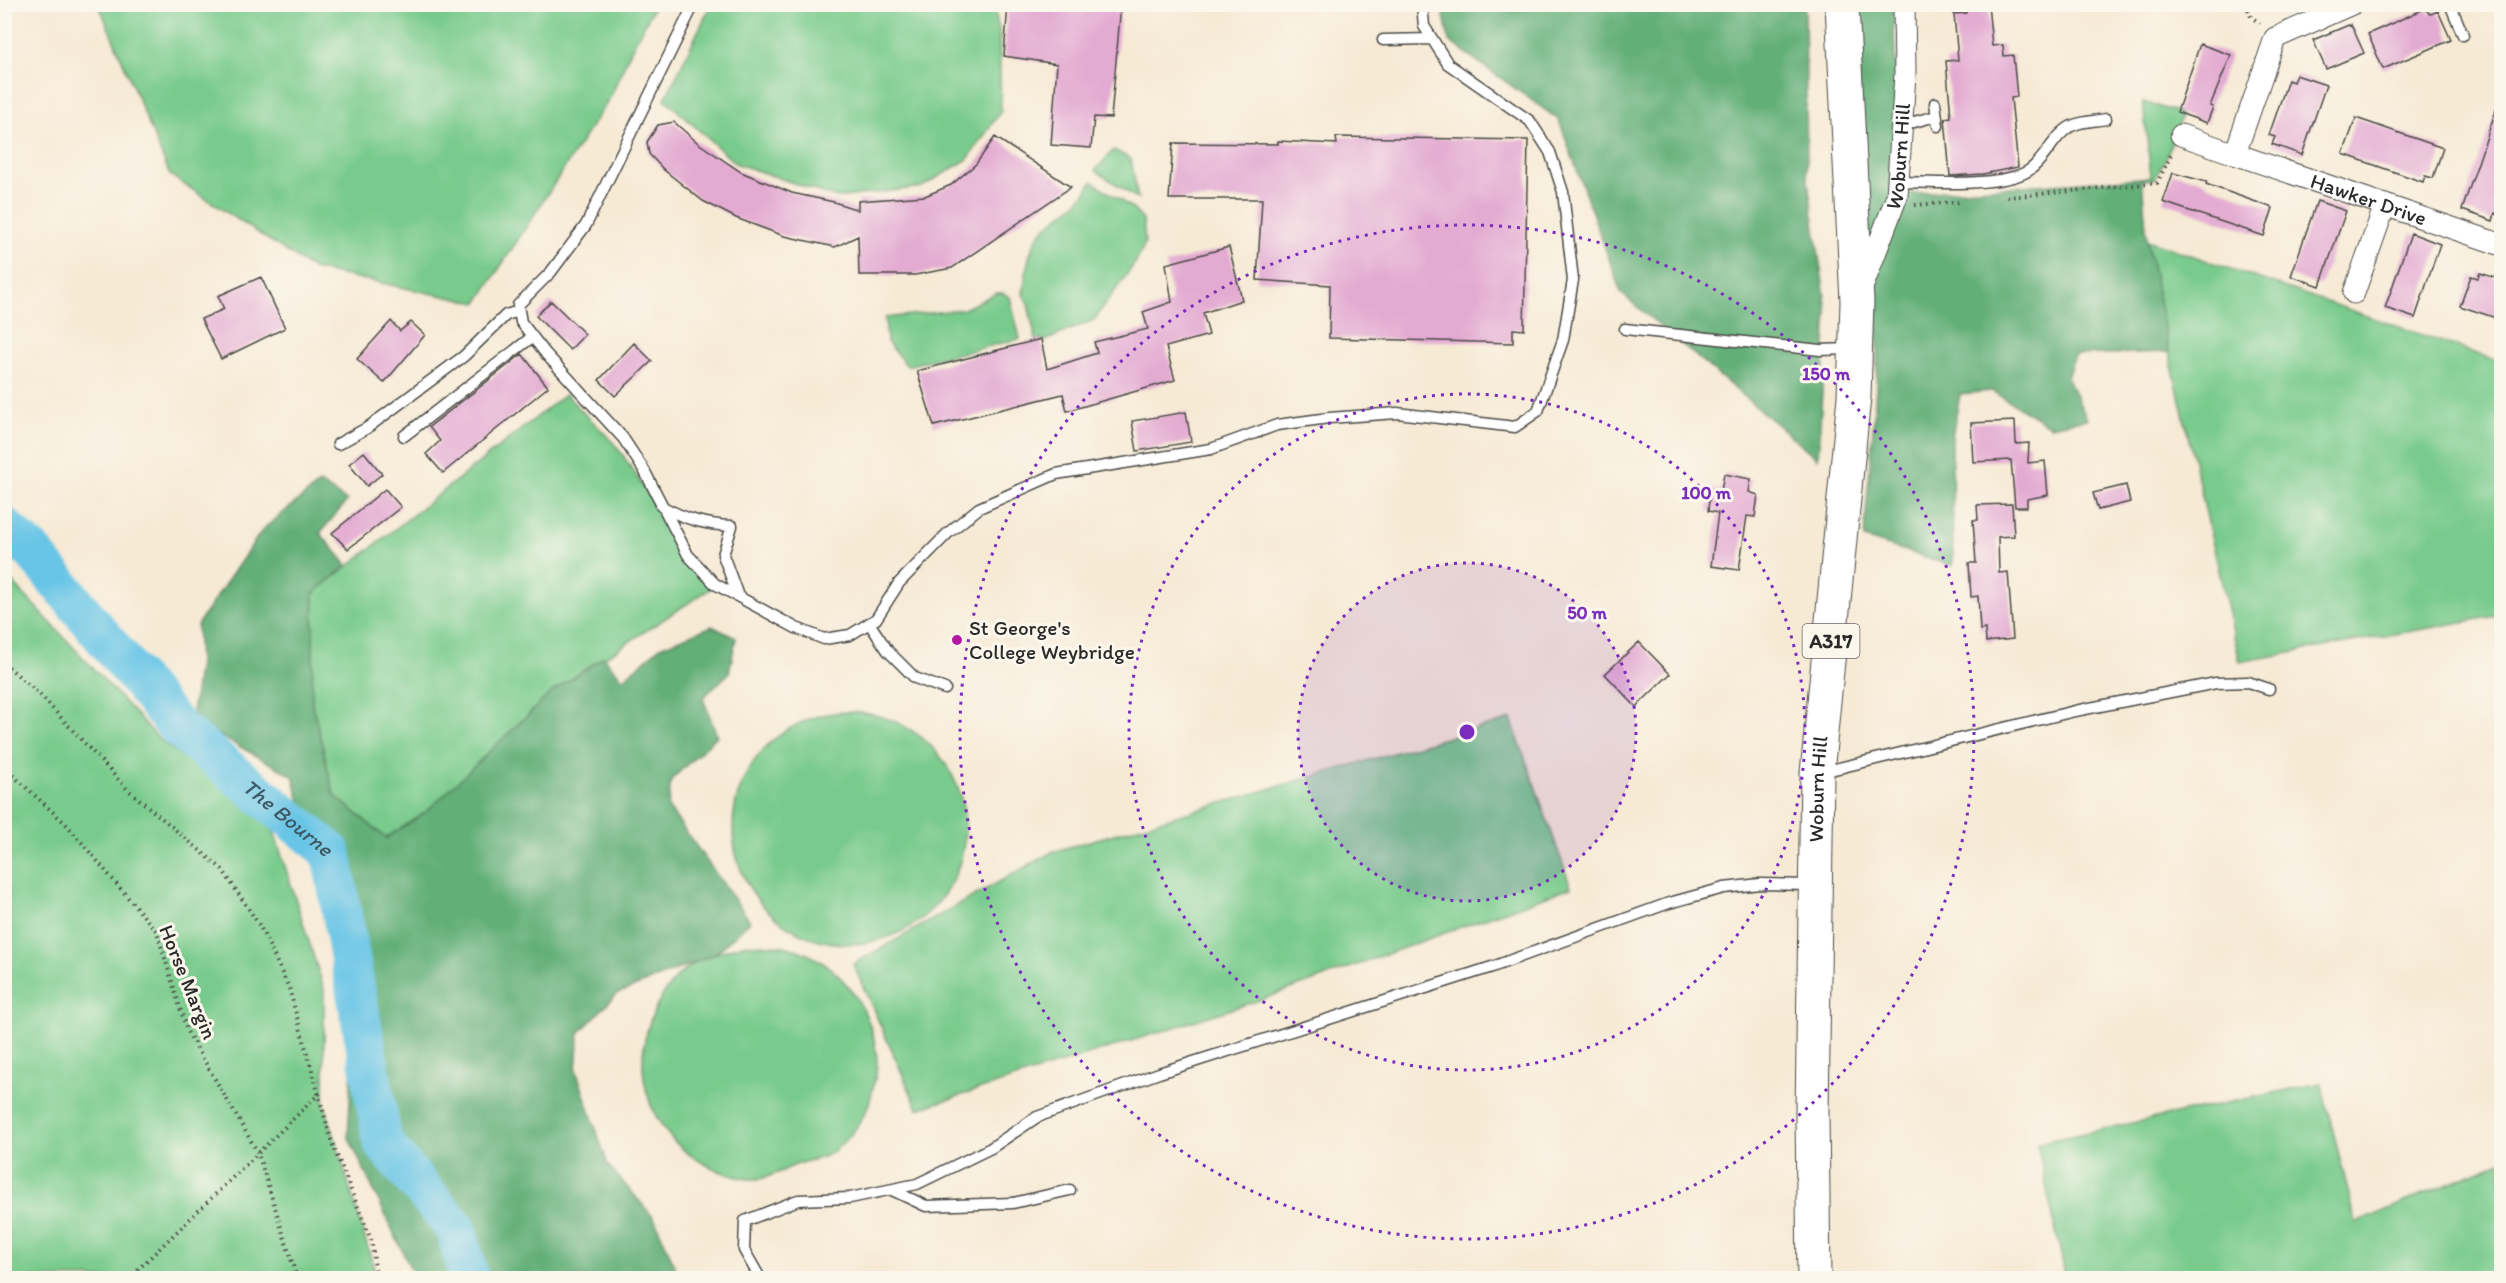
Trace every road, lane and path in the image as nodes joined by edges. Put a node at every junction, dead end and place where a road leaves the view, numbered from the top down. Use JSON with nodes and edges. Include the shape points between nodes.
{"nodes":[{"id":1,"x":694,"y":4,"type":"edge"},
{"id":2,"x":1422,"y":4,"type":"edge"},
{"id":3,"x":1842,"y":4,"type":"edge"},
{"id":4,"x":1904,"y":4,"type":"edge"},
{"id":5,"x":2352,"y":4,"type":"edge"},
{"id":6,"x":2450,"y":4,"type":"edge"},
{"id":7,"x":2463,"y":35,"type":"dead end"},
{"id":8,"x":1430,"y":39,"type":"junction"},
{"id":9,"x":1383,"y":40,"type":"dead end"},
{"id":10,"x":1935,"y":103,"type":"dead end"},
{"id":11,"x":2106,"y":119,"type":"dead end"},
{"id":12,"x":1903,"y":125,"type":"junction"},
{"id":13,"x":2181,"y":135,"type":"dead end"},
{"id":14,"x":2235,"y":154,"type":"junction"},
{"id":15,"x":2165,"y":168,"type":"dead end"},
{"id":16,"x":1899,"y":183,"type":"junction"},
{"id":17,"x":2004,"y":197,"type":"dead end"},
{"id":18,"x":1968,"y":201,"type":"dead end"},
{"id":19,"x":2385,"y":205,"type":"junction"},
{"id":20,"x":1893,"y":207,"type":"junction"},
{"id":21,"x":2502,"y":245,"type":"edge"},
{"id":22,"x":2354,"y":293,"type":"dead end"},
{"id":23,"x":1857,"y":301,"type":"junction"},
{"id":24,"x":519,"y":311,"type":"junction"},
{"id":25,"x":1625,"y":329,"type":"dead end"},
{"id":26,"x":532,"y":337,"type":"junction"},
{"id":27,"x":1855,"y":349,"type":"junction"},
{"id":28,"x":404,"y":436,"type":"dead end"},
{"id":29,"x":338,"y":444,"type":"dead end"},
{"id":30,"x":660,"y":506,"type":"junction"},
{"id":31,"x":738,"y":596,"type":"junction"},
{"id":32,"x":869,"y":624,"type":"junction"},
{"id":33,"x":4,"y":663,"type":"edge"},
{"id":34,"x":945,"y":689,"type":"dead end"},
{"id":35,"x":2269,"y":689,"type":"dead end"},
{"id":36,"x":4,"y":767,"type":"edge"},
{"id":37,"x":1817,"y":773,"type":"junction"},
{"id":38,"x":1814,"y":884,"type":"junction"},
{"id":39,"x":320,"y":1093,"type":"junction"},
{"id":40,"x":258,"y":1153,"type":"junction"},
{"id":41,"x":892,"y":1190,"type":"junction"},
{"id":42,"x":1070,"y":1190,"type":"dead end"},
{"id":43,"x":129,"y":1278,"type":"edge"},
{"id":44,"x":297,"y":1278,"type":"edge"},
{"id":45,"x":376,"y":1278,"type":"edge"},
{"id":46,"x":760,"y":1278,"type":"edge"},
{"id":47,"x":1814,"y":1278,"type":"edge"}],
"edges":[{"from":1,"to":24,"type":"lane","via":[[586,225],[551,272],[518,305]]},
{"from":2,"to":8,"type":"lane"},
{"from":3,"to":23,"type":"main road","name":"Woburn Hill","number":"A317"},
{"from":4,"to":12,"type":"street","name":"Woburn Hill"},
{"from":5,"to":14,"type":"street","via":[[2275,38]]},
{"from":6,"to":7,"type":"lane"},
{"from":8,"to":9,"type":"lane"},
{"from":8,"to":32,"type":"lane","via":[[1448,64],[1530,121],[1550,152],[1563,192],[1573,280],[1563,340],[1538,411],[1515,427],[1397,413],[1329,418],[1277,425],[1210,449],[1056,474],[979,508],[899,583],[886,606]]},
{"from":10,"to":12,"type":"lane","via":[[1937,121]]},
{"from":11,"to":16,"type":"lane","via":[[2072,125],[2028,171],[2007,178],[1951,184]]},
{"from":12,"to":16,"type":"street","name":"Woburn Hill"},
{"from":13,"to":14,"type":"street","name":"Hawker Drive"},
{"from":14,"to":19,"type":"street","name":"Hawker Drive"},
{"from":15,"to":17,"type":"path","via":[[2157,183]]},
{"from":16,"to":20,"type":"street","name":"Woburn Hill"},
{"from":18,"to":20,"type":"path"},
{"from":19,"to":21,"type":"street","name":"Hawker Drive"},
{"from":19,"to":22,"type":"street"},
{"from":20,"to":23,"type":"street","name":"Woburn Hill"},
{"from":23,"to":27,"type":"main road","name":"Woburn Hill","number":"A317"},
{"from":24,"to":26,"type":"lane","via":[[521,322]]},
{"from":24,"to":29,"type":"lane","via":[[506,315],[464,356],[368,428]]},
{"from":25,"to":27,"type":"lane","via":[[1820,350]]},
{"from":26,"to":28,"type":"lane"},
{"from":26,"to":30,"type":"lane","via":[[622,438],[644,470]]},
{"from":27,"to":37,"type":"main road","name":"Woburn Hill","number":"A317","via":[[1841,544]]},
{"from":30,"to":31,"type":"lane","via":[[688,555],[715,584]]},
{"from":30,"to":31,"type":"lane","via":[[687,520],[732,526],[723,555]]},
{"from":31,"to":32,"type":"lane","via":[[824,639],[850,635]]},
{"from":32,"to":34,"type":"lane","via":[[888,651],[915,678]]},
{"from":33,"to":39,"type":"path","via":[[40,695],[127,789],[222,869],[260,926],[289,988]]},
{"from":35,"to":37,"type":"lane","via":[[2248,682],[2216,683],[2053,716]]},
{"from":36,"to":40,"type":"path","name":"Horse Margin","via":[[66,825],[157,932],[187,1031]]},
{"from":37,"to":38,"type":"main road","name":"Woburn Hill","number":"A317"},
{"from":38,"to":41,"type":"lane","via":[[1724,888],[1669,903],[1492,967],[1160,1073],[1037,1117],[991,1148],[917,1184]]},
{"from":38,"to":47,"type":"main road","name":"Woburn Hill","number":"A317"},
{"from":39,"to":40,"type":"path"},
{"from":39,"to":45,"type":"path","via":[[332,1143],[372,1242]]},
{"from":40,"to":43,"type":"path"},
{"from":40,"to":44,"type":"path","name":"Horse Margin"},
{"from":41,"to":42,"type":"lane","via":[[926,1206],[1013,1203]]},
{"from":41,"to":46,"type":"lane","via":[[850,1198],[798,1200],[745,1221],[744,1250]]}]}
